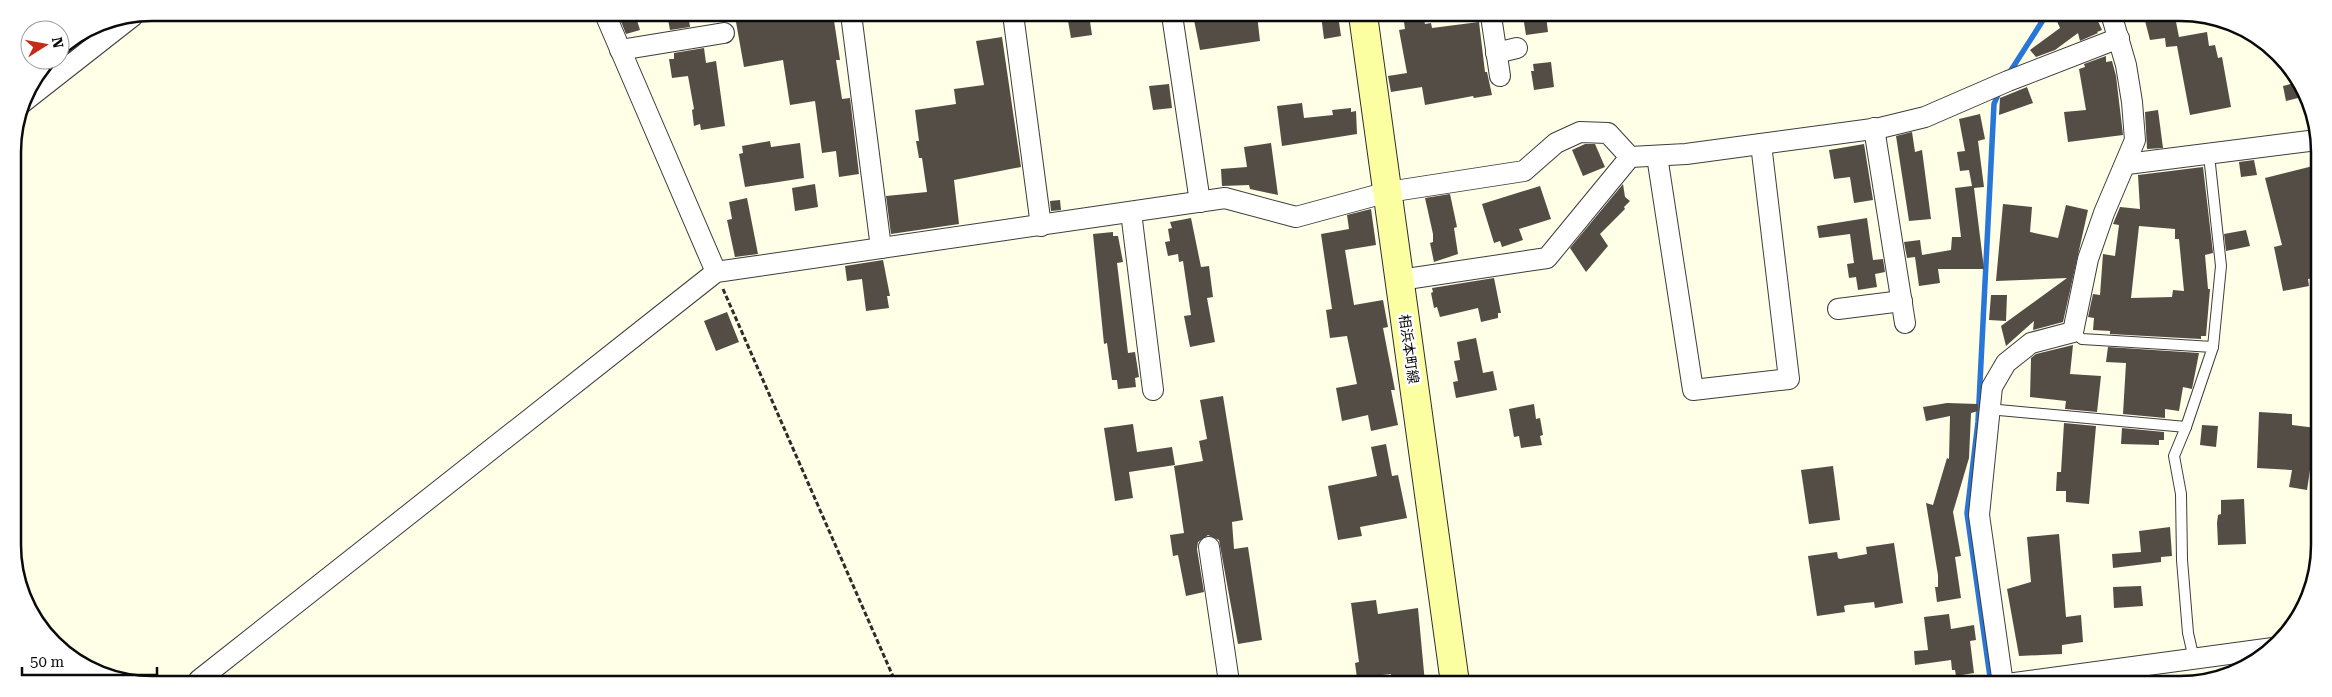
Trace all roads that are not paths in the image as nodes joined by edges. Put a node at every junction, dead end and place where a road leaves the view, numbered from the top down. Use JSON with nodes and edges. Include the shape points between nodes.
{"nodes":[{"id":1,"x":608,"y":21,"type":"edge"},
{"id":2,"x":852,"y":21,"type":"edge"},
{"id":3,"x":1014,"y":21,"type":"edge"},
{"id":4,"x":1173,"y":21,"type":"edge"},
{"id":5,"x":1364,"y":21,"type":"edge"},
{"id":6,"x":1492,"y":21,"type":"edge"},
{"id":7,"x":2113,"y":21,"type":"edge"},
{"id":8,"x":121,"y":25,"type":"edge"},
{"id":9,"x":724,"y":33,"type":"dead end"},
{"id":10,"x":2119,"y":38,"type":"junction"},
{"id":11,"x":1517,"y":48,"type":"dead end"},
{"id":12,"x":620,"y":50,"type":"junction"},
{"id":13,"x":1496,"y":53,"type":"junction"},
{"id":14,"x":1500,"y":76,"type":"dead end"},
{"id":15,"x":37,"y":92,"type":"edge"},
{"id":16,"x":1874,"y":128,"type":"junction"},
{"id":17,"x":2310,"y":141,"type":"edge"},
{"id":18,"x":1761,"y":144,"type":"junction"},
{"id":19,"x":2209,"y":155,"type":"junction"},
{"id":20,"x":1657,"y":156,"type":"junction"},
{"id":21,"x":1630,"y":158,"type":"junction"},
{"id":22,"x":2127,"y":164,"type":"junction"},
{"id":23,"x":1388,"y":192,"type":"junction"},
{"id":24,"x":1200,"y":202,"type":"junction"},
{"id":25,"x":1131,"y":212,"type":"junction"},
{"id":26,"x":1041,"y":226,"type":"junction"},
{"id":27,"x":881,"y":248,"type":"junction"},
{"id":28,"x":716,"y":272,"type":"junction"},
{"id":29,"x":1400,"y":280,"type":"junction"},
{"id":30,"x":1902,"y":302,"type":"junction"},
{"id":31,"x":1838,"y":309,"type":"dead end"},
{"id":32,"x":1905,"y":322,"type":"dead end"},
{"id":33,"x":2073,"y":332,"type":"junction"},
{"id":34,"x":2213,"y":347,"type":"junction"},
{"id":35,"x":1153,"y":390,"type":"dead end"},
{"id":36,"x":1988,"y":409,"type":"junction"},
{"id":37,"x":2186,"y":427,"type":"junction"},
{"id":38,"x":1209,"y":548,"type":"dead end"},
{"id":39,"x":2258,"y":650,"type":"edge"},
{"id":40,"x":2194,"y":658,"type":"junction"},
{"id":41,"x":1228,"y":675,"type":"edge"},
{"id":42,"x":1454,"y":675,"type":"edge"},
{"id":43,"x":2002,"y":675,"type":"edge"},
{"id":44,"x":2071,"y":675,"type":"edge"},
{"id":45,"x":204,"y":676,"type":"edge"}],
"edges":[{"from":1,"to":12,"type":"street"},
{"from":2,"to":27,"type":"street"},
{"from":3,"to":26,"type":"street"},
{"from":4,"to":24,"type":"street"},
{"from":5,"to":23,"type":"main road","name":"相浜本町線"},
{"from":6,"to":13,"type":"street"},
{"from":7,"to":10,"type":"street"},
{"from":8,"to":15,"type":"street"},
{"from":9,"to":12,"type":"street"},
{"from":10,"to":16,"type":"street","via":[[2003,83],[1938,113]]},
{"from":10,"to":22,"type":"street","via":[[2132,102],[2135,140]]},
{"from":11,"to":13,"type":"street"},
{"from":12,"to":28,"type":"street"},
{"from":13,"to":14,"type":"street"},
{"from":16,"to":18,"type":"street"},
{"from":16,"to":30,"type":"street"},
{"from":17,"to":19,"type":"street"},
{"from":18,"to":20,"type":"street"},
{"from":18,"to":20,"type":"street","via":[[1789,379],[1693,390]]},
{"from":19,"to":22,"type":"street"},
{"from":19,"to":34,"type":"lane","via":[[2221,266]]},
{"from":20,"to":21,"type":"street"},
{"from":21,"to":23,"type":"street","via":[[1608,132],[1580,132],[1556,143],[1524,171]]},
{"from":21,"to":29,"type":"street","via":[[1547,258]]},
{"from":22,"to":33,"type":"street","via":[[2104,212],[2088,259]]},
{"from":23,"to":24,"type":"street","via":[[1296,217],[1224,198]]},
{"from":23,"to":29,"type":"main road","name":"相浜本町線"},
{"from":24,"to":25,"type":"street"},
{"from":25,"to":26,"type":"street"},
{"from":25,"to":35,"type":"street"},
{"from":26,"to":27,"type":"street"},
{"from":27,"to":28,"type":"street"},
{"from":28,"to":45,"type":"street"},
{"from":29,"to":42,"type":"main road","name":"相浜本町線"},
{"from":30,"to":31,"type":"street"},
{"from":30,"to":32,"type":"street"},
{"from":33,"to":34,"type":"lane","via":[[2082,339]]},
{"from":33,"to":36,"type":"street","via":[[2031,343],[2006,363],[1992,387]]},
{"from":34,"to":37,"type":"lane"},
{"from":36,"to":37,"type":"lane"},
{"from":36,"to":43,"type":"street","via":[[1979,515]]},
{"from":37,"to":40,"type":"lane","via":[[2174,456],[2180,494],[2188,633]]},
{"from":38,"to":41,"type":"street"},
{"from":39,"to":40,"type":"street"},
{"from":40,"to":44,"type":"street"}]}
